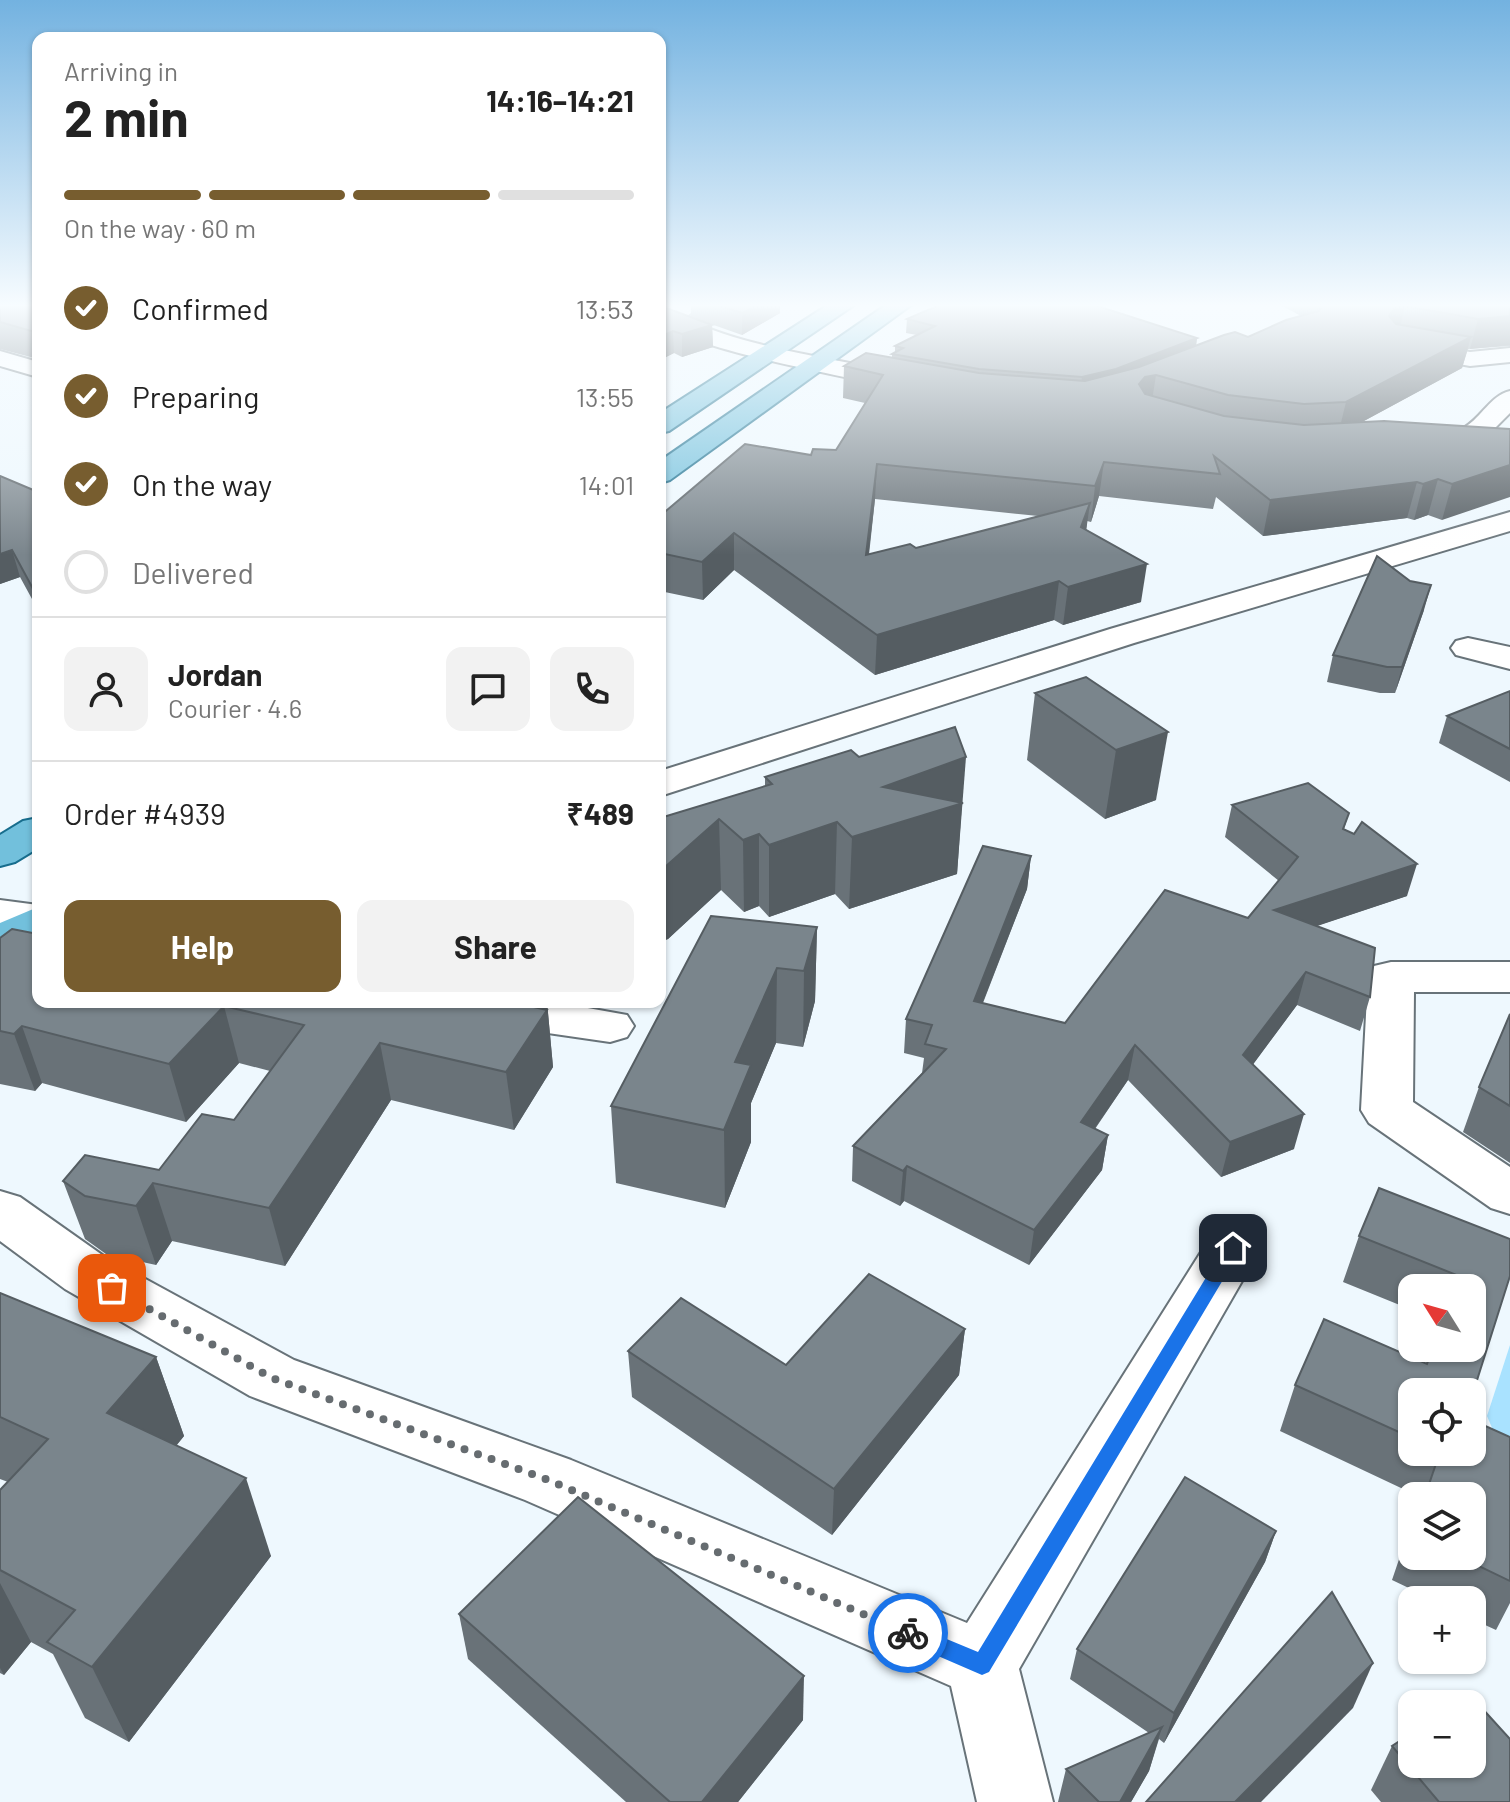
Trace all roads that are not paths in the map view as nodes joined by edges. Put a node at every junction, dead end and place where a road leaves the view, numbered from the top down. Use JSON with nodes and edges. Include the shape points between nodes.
{"nodes":[{"id":1,"x":718,"y":387,"type":"edge"},
{"id":2,"x":784,"y":387,"type":"edge"},
{"id":3,"x":1510,"y":399,"type":"edge"},
{"id":4,"x":666,"y":421,"type":"edge"},
{"id":5,"x":1405,"y":442,"type":"edge"},
{"id":6,"x":666,"y":470,"type":"edge"},
{"id":7,"x":1510,"y":521,"type":"edge"},
{"id":8,"x":1468,"y":648,"type":"dead end"},
{"id":9,"x":1510,"y":658,"type":"edge"},
{"id":10,"x":666,"y":782,"type":"edge"},
{"id":11,"x":32,"y":834,"type":"edge"},
{"id":12,"x":0,"y":853,"type":"edge"},
{"id":13,"x":0,"y":914,"type":"edge"},
{"id":14,"x":32,"y":919,"type":"edge"},
{"id":15,"x":32,"y":923,"type":"edge"},
{"id":16,"x":0,"y":941,"type":"edge"},
{"id":17,"x":1510,"y":977,"type":"edge"},
{"id":18,"x":486,"y":1008,"type":"edge"},
{"id":19,"x":610,"y":1026,"type":"dead end"},
{"id":20,"x":1510,"y":1194,"type":"edge"},
{"id":21,"x":0,"y":1212,"type":"edge"},
{"id":22,"x":1233,"y":1248,"type":"dead end"},
{"id":23,"x":982,"y":1664,"type":"junction"},
{"id":24,"x":1015,"y":1802,"type":"edge"}],
"edges":[{"from":1,"to":4,"type":"main road"},
{"from":2,"to":6,"type":"main road"},
{"from":3,"to":5,"type":"street","via":[[1472,435]]},
{"from":7,"to":10,"type":"street","via":[[1122,636]]},
{"from":8,"to":9,"type":"street"},
{"from":11,"to":12,"type":"main road"},
{"from":13,"to":14,"type":"street"},
{"from":15,"to":16,"type":"main road"},
{"from":17,"to":20,"type":"street","via":[[1391,977],[1387,1110]]},
{"from":18,"to":19,"type":"street"},
{"from":21,"to":23,"type":"street","via":[[85,1273],[272,1378],[548,1480]]},
{"from":22,"to":23,"type":"street"},
{"from":23,"to":24,"type":"street"}]}
